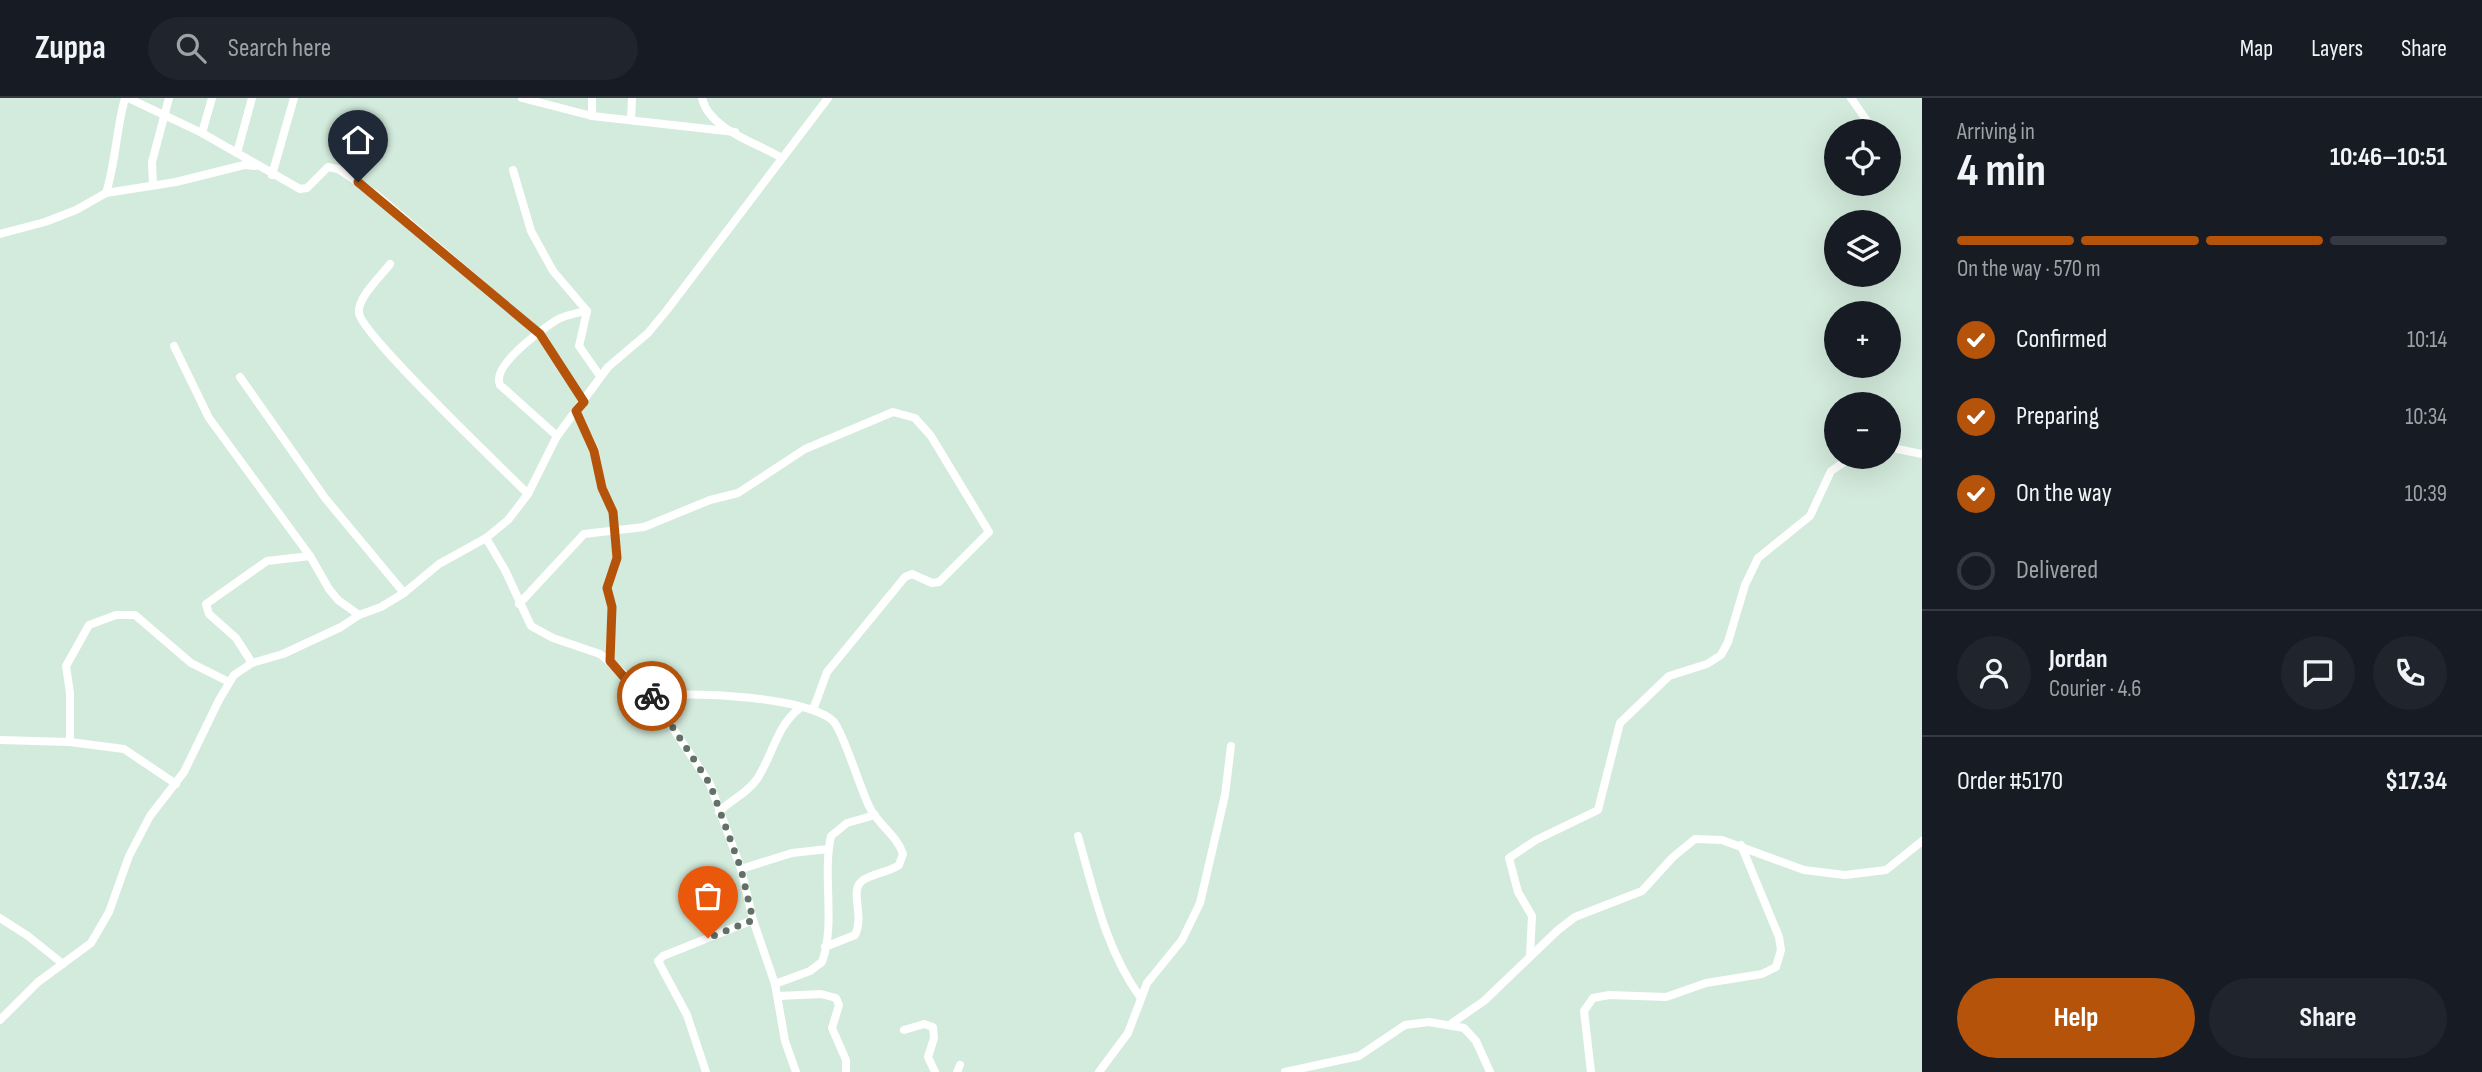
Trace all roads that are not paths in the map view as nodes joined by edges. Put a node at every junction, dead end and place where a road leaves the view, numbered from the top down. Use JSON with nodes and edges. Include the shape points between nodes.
{"nodes":[{"id":1,"x":127,"y":98,"type":"edge"},
{"id":2,"x":169,"y":98,"type":"edge"},
{"id":3,"x":212,"y":98,"type":"edge"},
{"id":4,"x":252,"y":98,"type":"edge"},
{"id":5,"x":294,"y":98,"type":"edge"},
{"id":6,"x":522,"y":98,"type":"edge"},
{"id":7,"x":592,"y":98,"type":"edge"},
{"id":8,"x":632,"y":98,"type":"edge"},
{"id":9,"x":702,"y":98,"type":"edge"},
{"id":10,"x":828,"y":98,"type":"edge"},
{"id":11,"x":1851,"y":98,"type":"edge"},
{"id":12,"x":552,"y":102,"type":"edge"},
{"id":13,"x":164,"y":115,"type":"junction"},
{"id":14,"x":592,"y":116,"type":"junction"},
{"id":15,"x":1866,"y":119,"type":"edge"},
{"id":16,"x":631,"y":120,"type":"junction"},
{"id":17,"x":735,"y":132,"type":"junction"},
{"id":18,"x":202,"y":133,"type":"junction"},
{"id":19,"x":237,"y":153,"type":"junction"},
{"id":20,"x":780,"y":157,"type":"junction"},
{"id":21,"x":259,"y":167,"type":"junction"},
{"id":22,"x":513,"y":170,"type":"dead end"},
{"id":23,"x":272,"y":175,"type":"junction"},
{"id":24,"x":153,"y":185,"type":"junction"},
{"id":25,"x":106,"y":192,"type":"junction"},
{"id":26,"x":0,"y":234,"type":"edge"},
{"id":27,"x":390,"y":264,"type":"dead end"},
{"id":28,"x":587,"y":311,"type":"junction"},
{"id":29,"x":540,"y":334,"type":"junction"},
{"id":30,"x":174,"y":346,"type":"dead end"},
{"id":31,"x":600,"y":376,"type":"junction"},
{"id":32,"x":240,"y":377,"type":"dead end"},
{"id":33,"x":584,"y":402,"type":"junction"},
{"id":34,"x":576,"y":411,"type":"junction"},
{"id":35,"x":557,"y":436,"type":"junction"},
{"id":36,"x":1901,"y":450,"type":"edge"},
{"id":37,"x":1922,"y":454,"type":"edge"},
{"id":38,"x":1834,"y":469,"type":"edge"},
{"id":39,"x":528,"y":494,"type":"junction"},
{"id":40,"x":614,"y":532,"type":"junction"},
{"id":41,"x":485,"y":538,"type":"junction"},
{"id":42,"x":310,"y":556,"type":"junction"},
{"id":43,"x":404,"y":593,"type":"junction"},
{"id":44,"x":519,"y":604,"type":"junction"},
{"id":45,"x":359,"y":615,"type":"junction"},
{"id":46,"x":610,"y":661,"type":"junction"},
{"id":47,"x":252,"y":663,"type":"junction"},
{"id":48,"x":229,"y":682,"type":"junction"},
{"id":49,"x":652,"y":696,"type":"junction"},
{"id":50,"x":800,"y":708,"type":"junction"},
{"id":51,"x":813,"y":710,"type":"junction"},
{"id":52,"x":0,"y":740,"type":"edge"},
{"id":53,"x":69,"y":742,"type":"junction"},
{"id":54,"x":1231,"y":746,"type":"dead end"},
{"id":55,"x":176,"y":784,"type":"junction"},
{"id":56,"x":719,"y":813,"type":"junction"},
{"id":57,"x":875,"y":815,"type":"junction"},
{"id":58,"x":1078,"y":836,"type":"dead end"},
{"id":59,"x":1922,"y":841,"type":"edge"},
{"id":60,"x":1741,"y":845,"type":"junction"},
{"id":61,"x":828,"y":849,"type":"junction"},
{"id":62,"x":741,"y":869,"type":"junction"},
{"id":63,"x":0,"y":918,"type":"edge"},
{"id":64,"x":753,"y":920,"type":"junction"},
{"id":65,"x":825,"y":947,"type":"junction"},
{"id":66,"x":1530,"y":955,"type":"junction"},
{"id":67,"x":63,"y":964,"type":"junction"},
{"id":68,"x":775,"y":984,"type":"junction"},
{"id":69,"x":779,"y":996,"type":"junction"},
{"id":70,"x":1140,"y":997,"type":"junction"},
{"id":71,"x":0,"y":1020,"type":"edge"},
{"id":72,"x":1452,"y":1023,"type":"junction"},
{"id":73,"x":904,"y":1030,"type":"dead end"},
{"id":74,"x":706,"y":1072,"type":"edge"},
{"id":75,"x":796,"y":1072,"type":"edge"},
{"id":76,"x":846,"y":1072,"type":"edge"},
{"id":77,"x":935,"y":1072,"type":"edge"},
{"id":78,"x":1099,"y":1072,"type":"edge"},
{"id":79,"x":1284,"y":1072,"type":"edge"},
{"id":80,"x":1490,"y":1072,"type":"edge"},
{"id":81,"x":1591,"y":1072,"type":"edge"}],
"edges":[{"from":1,"to":13,"type":"street"},
{"from":1,"to":25,"type":"street"},
{"from":2,"to":13,"type":"street"},
{"from":3,"to":18,"type":"street"},
{"from":4,"to":19,"type":"street"},
{"from":5,"to":23,"type":"street"},
{"from":6,"to":12,"type":"street"},
{"from":7,"to":14,"type":"street"},
{"from":8,"to":16,"type":"street"},
{"from":9,"to":17,"type":"street","via":[[706,112]]},
{"from":10,"to":20,"type":"street"},
{"from":11,"to":15,"type":"street"},
{"from":12,"to":14,"type":"street"},
{"from":13,"to":18,"type":"street"},
{"from":13,"to":24,"type":"street","via":[[152,162]]},
{"from":14,"to":16,"type":"street"},
{"from":16,"to":17,"type":"street"},
{"from":17,"to":20,"type":"street"},
{"from":18,"to":19,"type":"street"},
{"from":19,"to":21,"type":"street"},
{"from":20,"to":31,"type":"street","via":[[667,310]]},
{"from":21,"to":23,"type":"street"},
{"from":21,"to":24,"type":"street","via":[[244,165]]},
{"from":22,"to":28,"type":"street","via":[[531,231],[553,271]]},
{"from":23,"to":29,"type":"street","via":[[307,188],[328,167],[338,169],[378,196]]},
{"from":24,"to":25,"type":"street"},
{"from":25,"to":26,"type":"street","via":[[46,222]]},
{"from":27,"to":39,"type":"street","via":[[361,304],[362,320],[419,385]]},
{"from":28,"to":29,"type":"street","via":[[557,320]]},
{"from":28,"to":31,"type":"street","via":[[579,346]]},
{"from":29,"to":33,"type":"street"},
{"from":29,"to":35,"type":"street","via":[[505,362],[497,380]]},
{"from":30,"to":42,"type":"street","via":[[209,418]]},
{"from":31,"to":33,"type":"street"},
{"from":32,"to":43,"type":"street","via":[[325,498]]},
{"from":33,"to":34,"type":"street"},
{"from":34,"to":35,"type":"street"},
{"from":34,"to":40,"type":"street","via":[[594,451],[613,512]]},
{"from":35,"to":39,"type":"street"},
{"from":36,"to":37,"type":"street"},
{"from":38,"to":66,"type":"street","via":[[1810,516],[1758,558],[1721,655],[1669,676],[1620,723],[1598,810],[1511,855],[1508,863],[1532,916]]},
{"from":39,"to":41,"type":"street","via":[[508,520]]},
{"from":40,"to":44,"type":"street","via":[[578,537]]},
{"from":40,"to":46,"type":"street","via":[[617,558],[607,588],[612,607]]},
{"from":40,"to":51,"type":"street","via":[[644,527],[738,493],[792,456],[886,412],[915,418],[953,469],[989,532],[939,582],[912,573],[905,577],[827,672]]},
{"from":41,"to":43,"type":"street","via":[[439,564]]},
{"from":41,"to":44,"type":"street"},
{"from":42,"to":45,"type":"street","via":[[333,594]]},
{"from":42,"to":47,"type":"street","via":[[265,562],[206,604],[208,614],[236,638]]},
{"from":43,"to":45,"type":"street"},
{"from":44,"to":46,"type":"street","via":[[531,626]]},
{"from":45,"to":47,"type":"street","via":[[294,649]]},
{"from":46,"to":49,"type":"street"},
{"from":47,"to":48,"type":"street"},
{"from":48,"to":53,"type":"street","via":[[191,663],[135,615],[104,618],[89,625],[65,670],[70,693]]},
{"from":48,"to":55,"type":"street"},
{"from":49,"to":50,"type":"street","via":[[722,695]]},
{"from":49,"to":56,"type":"street","via":[[710,784]]},
{"from":50,"to":51,"type":"street"},
{"from":50,"to":56,"type":"street","via":[[785,722],[750,789]]},
{"from":51,"to":57,"type":"street","via":[[838,728]]},
{"from":52,"to":53,"type":"street"},
{"from":53,"to":55,"type":"street","via":[[124,749]]},
{"from":54,"to":70,"type":"street","via":[[1206,887],[1181,940]]},
{"from":55,"to":67,"type":"street","via":[[134,844],[104,923],[87,948]]},
{"from":56,"to":62,"type":"street"},
{"from":57,"to":61,"type":"street","via":[[837,828]]},
{"from":57,"to":65,"type":"street","via":[[901,848],[902,860],[894,869],[858,885],[861,922],[855,934]]},
{"from":58,"to":70,"type":"street","via":[[1118,961]]},
{"from":59,"to":60,"type":"street","via":[[1886,870],[1845,875],[1804,870]]},
{"from":60,"to":66,"type":"street","via":[[1705,837],[1688,842],[1642,891],[1575,917]]},
{"from":60,"to":81,"type":"street","via":[[1779,937],[1776,967],[1666,997],[1593,998],[1584,1011]]},
{"from":61,"to":62,"type":"street","via":[[792,853]]},
{"from":61,"to":65,"type":"street"},
{"from":62,"to":64,"type":"street"},
{"from":63,"to":67,"type":"street"},
{"from":64,"to":68,"type":"street"},
{"from":64,"to":74,"type":"street","via":[[659,961],[687,1015]]},
{"from":65,"to":68,"type":"street","via":[[818,967]]},
{"from":66,"to":72,"type":"street","via":[[1484,1001]]},
{"from":67,"to":71,"type":"street"},
{"from":68,"to":69,"type":"street"},
{"from":69,"to":75,"type":"street","via":[[785,1041]]},
{"from":69,"to":76,"type":"street","via":[[836,998],[839,1005],[832,1028],[846,1060]]},
{"from":70,"to":78,"type":"street","via":[[1128,1033]]},
{"from":72,"to":79,"type":"street","via":[[1412,1023],[1359,1056]]},
{"from":72,"to":80,"type":"street","via":[[1472,1034]]},
{"from":73,"to":77,"type":"street","via":[[924,1024],[933,1027],[928,1057]]}]}
